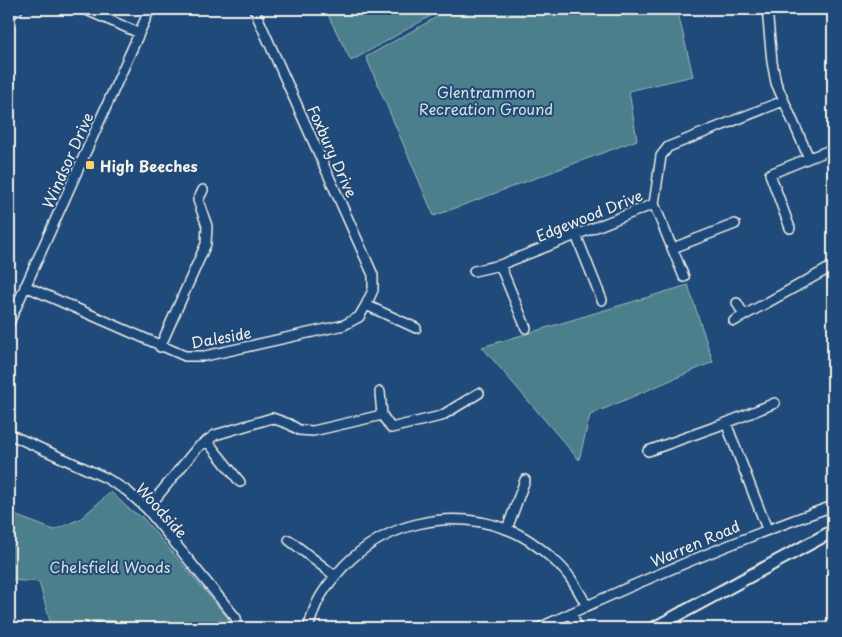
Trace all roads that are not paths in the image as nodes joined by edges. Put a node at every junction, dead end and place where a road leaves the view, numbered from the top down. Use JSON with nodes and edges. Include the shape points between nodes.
{"nodes":[{"id":1,"x":18,"y":9,"type":"edge"},
{"id":2,"x":84,"y":9,"type":"edge"},
{"id":3,"x":150,"y":9,"type":"edge"},
{"id":4,"x":254,"y":9,"type":"edge"},
{"id":5,"x":767,"y":9,"type":"edge"},
{"id":6,"x":9,"y":16,"type":"edge"},
{"id":7,"x":139,"y":33,"type":"junction"},
{"id":8,"x":784,"y":101,"type":"junction"},
{"id":9,"x":833,"y":149,"type":"edge"},
{"id":10,"x":809,"y":158,"type":"junction"},
{"id":11,"x":202,"y":190,"type":"dead end"},
{"id":12,"x":654,"y":204,"type":"junction"},
{"id":13,"x":735,"y":224,"type":"dead end"},
{"id":14,"x":790,"y":228,"type":"dead end"},
{"id":15,"x":576,"y":236,"type":"junction"},
{"id":16,"x":673,"y":248,"type":"junction"},
{"id":17,"x":500,"y":265,"type":"junction"},
{"id":18,"x":833,"y":266,"type":"edge"},
{"id":19,"x":474,"y":271,"type":"dead end"},
{"id":20,"x":684,"y":277,"type":"dead end"},
{"id":21,"x":25,"y":286,"type":"junction"},
{"id":22,"x":602,"y":300,"type":"dead end"},
{"id":23,"x":737,"y":303,"type":"dead end"},
{"id":24,"x":366,"y":305,"type":"junction"},
{"id":25,"x":744,"y":315,"type":"junction"},
{"id":26,"x":734,"y":321,"type":"dead end"},
{"id":27,"x":9,"y":323,"type":"edge"},
{"id":28,"x":416,"y":328,"type":"dead end"},
{"id":29,"x":526,"y":328,"type":"dead end"},
{"id":30,"x":160,"y":347,"type":"junction"},
{"id":31,"x":380,"y":392,"type":"dead end"},
{"id":32,"x":473,"y":393,"type":"dead end"},
{"id":33,"x":775,"y":403,"type":"dead end"},
{"id":34,"x":382,"y":415,"type":"junction"},
{"id":35,"x":726,"y":423,"type":"junction"},
{"id":36,"x":9,"y":434,"type":"edge"},
{"id":37,"x":207,"y":441,"type":"junction"},
{"id":38,"x":648,"y":451,"type":"dead end"},
{"id":39,"x":525,"y":480,"type":"dead end"},
{"id":40,"x":240,"y":482,"type":"dead end"},
{"id":41,"x":833,"y":506,"type":"edge"},
{"id":42,"x":147,"y":509,"type":"junction"},
{"id":43,"x":507,"y":529,"type":"junction"},
{"id":44,"x":767,"y":529,"type":"junction"},
{"id":45,"x":833,"y":531,"type":"edge"},
{"id":46,"x":289,"y":540,"type":"dead end"},
{"id":47,"x":335,"y":576,"type":"junction"},
{"id":48,"x":587,"y":606,"type":"junction"},
{"id":49,"x":571,"y":613,"type":"junction"},
{"id":50,"x":92,"y":628,"type":"edge"},
{"id":51,"x":113,"y":628,"type":"edge"},
{"id":52,"x":238,"y":628,"type":"edge"},
{"id":53,"x":308,"y":628,"type":"edge"},
{"id":54,"x":539,"y":628,"type":"edge"},
{"id":55,"x":578,"y":628,"type":"edge"},
{"id":56,"x":654,"y":628,"type":"edge"}],
"edges":[{"from":1,"to":6,"type":"street"},
{"from":2,"to":7,"type":"street"},
{"from":3,"to":7,"type":"street","name":"Windsor Drive"},
{"from":4,"to":24,"type":"street","name":"Foxbury Drive","via":[[373,275],[373,290]]},
{"from":5,"to":8,"type":"street","via":[[772,62]]},
{"from":7,"to":21,"type":"street","name":"Windsor Drive"},
{"from":8,"to":10,"type":"street"},
{"from":8,"to":12,"type":"street","name":"Edgewood Drive","via":[[668,147],[662,156]]},
{"from":9,"to":10,"type":"street"},
{"from":10,"to":14,"type":"street","via":[[770,174]]},
{"from":11,"to":30,"type":"street","via":[[198,200],[207,226],[206,244]]},
{"from":12,"to":15,"type":"street","name":"Edgewood Drive"},
{"from":12,"to":16,"type":"street"},
{"from":13,"to":16,"type":"street"},
{"from":15,"to":17,"type":"street","name":"Edgewood Drive"},
{"from":15,"to":22,"type":"street"},
{"from":16,"to":20,"type":"street"},
{"from":17,"to":19,"type":"street","name":"Edgewood Drive"},
{"from":17,"to":29,"type":"street"},
{"from":18,"to":25,"type":"street"},
{"from":21,"to":27,"type":"street","name":"Windsor Drive"},
{"from":21,"to":30,"type":"street","name":"Daleside"},
{"from":23,"to":25,"type":"street"},
{"from":24,"to":28,"type":"street"},
{"from":24,"to":30,"type":"street","name":"Daleside","via":[[359,317],[344,325],[205,356],[184,356]]},
{"from":25,"to":26,"type":"street"},
{"from":31,"to":34,"type":"street"},
{"from":32,"to":34,"type":"street","via":[[441,416],[391,428]]},
{"from":33,"to":35,"type":"street"},
{"from":34,"to":37,"type":"street","via":[[313,431],[299,430],[272,418],[215,435]]},
{"from":35,"to":38,"type":"street"},
{"from":35,"to":44,"type":"street"},
{"from":36,"to":42,"type":"street","name":"Woodside","via":[[106,478]]},
{"from":37,"to":40,"type":"street"},
{"from":37,"to":42,"type":"street","via":[[197,448]]},
{"from":39,"to":43,"type":"street"},
{"from":41,"to":44,"type":"street","name":"Warren Road"},
{"from":42,"to":52,"type":"street","name":"Woodside","via":[[236,618]]},
{"from":43,"to":47,"type":"street","via":[[468,519],[433,520],[401,528],[353,556]]},
{"from":43,"to":48,"type":"street","via":[[558,563],[574,582]]},
{"from":44,"to":48,"type":"street","name":"Warren Road"},
{"from":45,"to":56,"type":"street"},
{"from":46,"to":47,"type":"street"},
{"from":47,"to":53,"type":"street","via":[[318,602]]},
{"from":48,"to":49,"type":"street","name":"Warren Road"},
{"from":49,"to":54,"type":"street","name":"Warren Road"},
{"from":49,"to":55,"type":"street"},
{"from":50,"to":51,"type":"street"}]}
